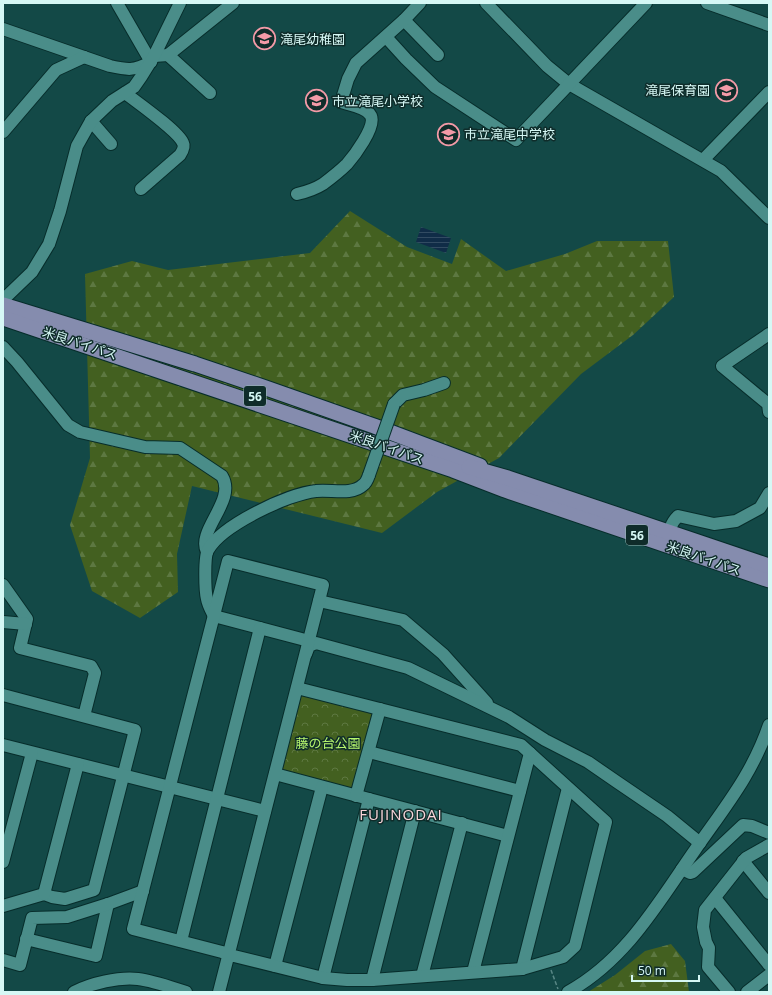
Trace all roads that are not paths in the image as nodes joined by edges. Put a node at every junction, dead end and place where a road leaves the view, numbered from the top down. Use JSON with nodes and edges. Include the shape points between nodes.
{"nodes":[{"id":1,"x":117,"y":3,"type":"edge"},
{"id":2,"x":180,"y":3,"type":"edge"},
{"id":3,"x":233,"y":3,"type":"edge"},
{"id":4,"x":420,"y":3,"type":"edge"},
{"id":5,"x":486,"y":3,"type":"edge"},
{"id":6,"x":646,"y":3,"type":"edge"},
{"id":7,"x":707,"y":3,"type":"edge"},
{"id":8,"x":404,"y":20,"type":"junction"},
{"id":9,"x":769,"y":24,"type":"edge"},
{"id":10,"x":3,"y":29,"type":"edge"},
{"id":11,"x":386,"y":37,"type":"junction"},
{"id":12,"x":168,"y":55,"type":"junction"},
{"id":13,"x":438,"y":55,"type":"dead end"},
{"id":14,"x":84,"y":57,"type":"junction"},
{"id":15,"x":152,"y":59,"type":"junction"},
{"id":16,"x":570,"y":84,"type":"junction"},
{"id":17,"x":769,"y":92,"type":"edge"},
{"id":18,"x":125,"y":93,"type":"junction"},
{"id":19,"x":210,"y":93,"type":"dead end"},
{"id":20,"x":91,"y":121,"type":"junction"},
{"id":21,"x":3,"y":132,"type":"edge"},
{"id":22,"x":111,"y":144,"type":"dead end"},
{"id":23,"x":703,"y":160,"type":"junction"},
{"id":24,"x":141,"y":189,"type":"dead end"},
{"id":25,"x":297,"y":194,"type":"dead end"},
{"id":26,"x":769,"y":218,"type":"edge"},
{"id":27,"x":5,"y":306,"type":"edge"},
{"id":28,"x":3,"y":325,"type":"edge"},
{"id":29,"x":767,"y":340,"type":"edge"},
{"id":30,"x":3,"y":347,"type":"edge"},
{"id":31,"x":444,"y":383,"type":"dead end"},
{"id":32,"x":769,"y":412,"type":"edge"},
{"id":33,"x":507,"y":484,"type":"junction"},
{"id":34,"x":769,"y":493,"type":"edge"},
{"id":35,"x":668,"y":539,"type":"junction"},
{"id":36,"x":207,"y":552,"type":"junction"},
{"id":37,"x":769,"y":566,"type":"edge"},
{"id":38,"x":769,"y":580,"type":"edge"},
{"id":39,"x":3,"y":585,"type":"edge"},
{"id":40,"x":319,"y":601,"type":"junction"},
{"id":41,"x":214,"y":616,"type":"junction"},
{"id":42,"x":3,"y":622,"type":"edge"},
{"id":43,"x":26,"y":624,"type":"junction"},
{"id":44,"x":260,"y":628,"type":"junction"},
{"id":45,"x":309,"y":641,"type":"junction"},
{"id":46,"x":305,"y":655,"type":"junction"},
{"id":47,"x":297,"y":688,"type":"junction"},
{"id":48,"x":3,"y":695,"type":"edge"},
{"id":49,"x":380,"y":709,"type":"junction"},
{"id":50,"x":492,"y":709,"type":"junction"},
{"id":51,"x":84,"y":716,"type":"junction"},
{"id":52,"x":769,"y":725,"type":"edge"},
{"id":53,"x":3,"y":745,"type":"edge"},
{"id":54,"x":32,"y":752,"type":"junction"},
{"id":55,"x":369,"y":752,"type":"junction"},
{"id":56,"x":530,"y":753,"type":"junction"},
{"id":57,"x":78,"y":764,"type":"junction"},
{"id":58,"x":275,"y":774,"type":"junction"},
{"id":59,"x":124,"y":776,"type":"junction"},
{"id":60,"x":170,"y":787,"type":"junction"},
{"id":61,"x":322,"y":787,"type":"junction"},
{"id":62,"x":568,"y":788,"type":"junction"},
{"id":63,"x":520,"y":791,"type":"junction"},
{"id":64,"x":356,"y":796,"type":"junction"},
{"id":65,"x":217,"y":799,"type":"junction"},
{"id":66,"x":369,"y":799,"type":"junction"},
{"id":67,"x":265,"y":811,"type":"junction"},
{"id":68,"x":415,"y":811,"type":"junction"},
{"id":69,"x":462,"y":823,"type":"junction"},
{"id":70,"x":769,"y":833,"type":"edge"},
{"id":71,"x":508,"y":836,"type":"junction"},
{"id":72,"x":700,"y":843,"type":"junction"},
{"id":73,"x":769,"y":845,"type":"edge"},
{"id":74,"x":744,"y":861,"type":"junction"},
{"id":75,"x":3,"y":862,"type":"edge"},
{"id":76,"x":682,"y":869,"type":"junction"},
{"id":77,"x":143,"y":891,"type":"junction"},
{"id":78,"x":769,"y":893,"type":"edge"},
{"id":79,"x":44,"y":894,"type":"junction"},
{"id":80,"x":715,"y":898,"type":"junction"},
{"id":81,"x":108,"y":904,"type":"junction"},
{"id":82,"x":3,"y":906,"type":"edge"},
{"id":83,"x":26,"y":939,"type":"junction"},
{"id":84,"x":180,"y":941,"type":"junction"},
{"id":85,"x":229,"y":954,"type":"junction"},
{"id":86,"x":3,"y":960,"type":"edge"},
{"id":87,"x":769,"y":965,"type":"edge"},
{"id":88,"x":275,"y":966,"type":"junction"},
{"id":89,"x":522,"y":969,"type":"junction"},
{"id":90,"x":473,"y":972,"type":"junction"},
{"id":91,"x":769,"y":974,"type":"edge"},
{"id":92,"x":422,"y":976,"type":"junction"},
{"id":93,"x":323,"y":978,"type":"junction"},
{"id":94,"x":372,"y":980,"type":"junction"},
{"id":95,"x":74,"y":992,"type":"edge"},
{"id":96,"x":186,"y":992,"type":"edge"},
{"id":97,"x":219,"y":992,"type":"edge"},
{"id":98,"x":568,"y":992,"type":"edge"},
{"id":99,"x":729,"y":992,"type":"edge"},
{"id":100,"x":747,"y":992,"type":"edge"}],
"edges":[{"from":1,"to":15,"type":"street"},
{"from":2,"to":15,"type":"street"},
{"from":3,"to":12,"type":"street"},
{"from":4,"to":8,"type":"street"},
{"from":5,"to":16,"type":"street","via":[[551,70]]},
{"from":6,"to":16,"type":"street"},
{"from":7,"to":9,"type":"street"},
{"from":8,"to":11,"type":"street"},
{"from":8,"to":13,"type":"street"},
{"from":10,"to":14,"type":"street"},
{"from":11,"to":16,"type":"street","via":[[435,87],[516,140]]},
{"from":11,"to":25,"type":"street","via":[[356,63],[341,102],[367,111],[372,124],[367,135],[347,164],[333,176],[322,185]]},
{"from":12,"to":15,"type":"street"},
{"from":12,"to":19,"type":"street"},
{"from":14,"to":15,"type":"street","via":[[124,69],[137,69]]},
{"from":14,"to":21,"type":"street","via":[[56,70]]},
{"from":15,"to":18,"type":"street","via":[[134,87]]},
{"from":16,"to":23,"type":"street"},
{"from":17,"to":23,"type":"street"},
{"from":18,"to":20,"type":"street","via":[[112,101]]},
{"from":18,"to":24,"type":"street","via":[[172,130],[184,148],[180,155]]},
{"from":20,"to":22,"type":"street"},
{"from":20,"to":27,"type":"street","via":[[77,146],[49,244],[32,272]]},
{"from":23,"to":26,"type":"street","via":[[721,171]]},
{"from":27,"to":33,"type":"main road","name":"米良バイパス","number":"56"},
{"from":27,"to":33,"type":"main road","name":"米良バイパス","number":"56","via":[[402,452],[454,470]]},
{"from":28,"to":33,"type":"main road","via":[[452,475]]},
{"from":29,"to":32,"type":"street","via":[[722,366],[768,404]]},
{"from":30,"to":36,"type":"street","via":[[68,425],[80,432],[145,446],[180,448],[222,476],[226,482],[226,494],[207,534]]},
{"from":31,"to":36,"type":"street","bridge":true,"via":[[402,395],[394,404],[364,484],[355,490],[316,490],[292,496],[226,531]]},
{"from":33,"to":35,"type":"main road","name":"米良バイパス","number":"56"},
{"from":34,"to":35,"type":"street","via":[[760,508],[736,521],[714,524],[678,516],[672,522]]},
{"from":35,"to":37,"type":"main road","name":"米良バイパス","number":"56"},
{"from":35,"to":38,"type":"main road","name":"米良バイパス","number":"56"},
{"from":36,"to":41,"type":"street","via":[[207,600]]},
{"from":39,"to":43,"type":"street","via":[[27,619]]},
{"from":40,"to":41,"type":"street","via":[[323,585],[228,561]]},
{"from":40,"to":45,"type":"street"},
{"from":40,"to":50,"type":"street","via":[[403,620],[443,654]]},
{"from":41,"to":44,"type":"street"},
{"from":41,"to":60,"type":"street"},
{"from":42,"to":43,"type":"street"},
{"from":43,"to":51,"type":"street","via":[[20,648],[91,666],[95,673]]},
{"from":44,"to":45,"type":"street"},
{"from":44,"to":65,"type":"street"},
{"from":45,"to":46,"type":"street"},
{"from":46,"to":47,"type":"street"},
{"from":46,"to":50,"type":"street","via":[[309,646],[316,643],[408,668]]},
{"from":47,"to":49,"type":"street"},
{"from":47,"to":58,"type":"street"},
{"from":48,"to":51,"type":"street"},
{"from":49,"to":55,"type":"street"},
{"from":49,"to":56,"type":"street","via":[[521,745]]},
{"from":50,"to":72,"type":"street","via":[[588,762],[667,816]]},
{"from":51,"to":59,"type":"street","via":[[135,730]]},
{"from":52,"to":72,"type":"street","via":[[748,774]]},
{"from":53,"to":54,"type":"street"},
{"from":54,"to":57,"type":"street"},
{"from":54,"to":75,"type":"street"},
{"from":55,"to":63,"type":"street"},
{"from":55,"to":64,"type":"street"},
{"from":56,"to":62,"type":"street"},
{"from":56,"to":63,"type":"street"},
{"from":57,"to":59,"type":"street"},
{"from":57,"to":79,"type":"street"},
{"from":58,"to":61,"type":"street"},
{"from":58,"to":67,"type":"street"},
{"from":59,"to":60,"type":"street"},
{"from":59,"to":79,"type":"street","via":[[94,890],[65,899]]},
{"from":60,"to":65,"type":"street"},
{"from":60,"to":77,"type":"street"},
{"from":61,"to":64,"type":"street"},
{"from":61,"to":88,"type":"street"},
{"from":62,"to":89,"type":"street"},
{"from":62,"to":89,"type":"street","via":[[606,822],[575,946],[563,957]]},
{"from":63,"to":71,"type":"street"},
{"from":64,"to":66,"type":"street"},
{"from":65,"to":67,"type":"street"},
{"from":65,"to":84,"type":"street"},
{"from":66,"to":68,"type":"street"},
{"from":66,"to":93,"type":"street"},
{"from":67,"to":85,"type":"street"},
{"from":68,"to":69,"type":"street"},
{"from":68,"to":94,"type":"street"},
{"from":69,"to":71,"type":"street"},
{"from":69,"to":92,"type":"street"},
{"from":70,"to":76,"type":"street","via":[[743,825],[693,872]]},
{"from":71,"to":90,"type":"street"},
{"from":72,"to":76,"type":"street"},
{"from":73,"to":74,"type":"street"},
{"from":74,"to":78,"type":"street"},
{"from":74,"to":80,"type":"street"},
{"from":76,"to":98,"type":"street","via":[[624,948],[601,971]]},
{"from":77,"to":81,"type":"street"},
{"from":77,"to":84,"type":"street","via":[[133,929]]},
{"from":79,"to":82,"type":"street"},
{"from":80,"to":87,"type":"street"},
{"from":80,"to":99,"type":"street","via":[[705,910],[703,927],[709,948],[708,967]]},
{"from":81,"to":83,"type":"street","via":[[67,917],[32,918]]},
{"from":81,"to":83,"type":"street","via":[[96,956]]},
{"from":83,"to":86,"type":"street","via":[[20,965]]},
{"from":84,"to":85,"type":"street"},
{"from":85,"to":88,"type":"street"},
{"from":85,"to":97,"type":"street"},
{"from":88,"to":93,"type":"street"},
{"from":89,"to":90,"type":"street"},
{"from":90,"to":92,"type":"street"},
{"from":91,"to":100,"type":"street"},
{"from":92,"to":94,"type":"street"},
{"from":93,"to":94,"type":"street"},
{"from":95,"to":96,"type":"street","via":[[108,981],[137,979]]}]}
